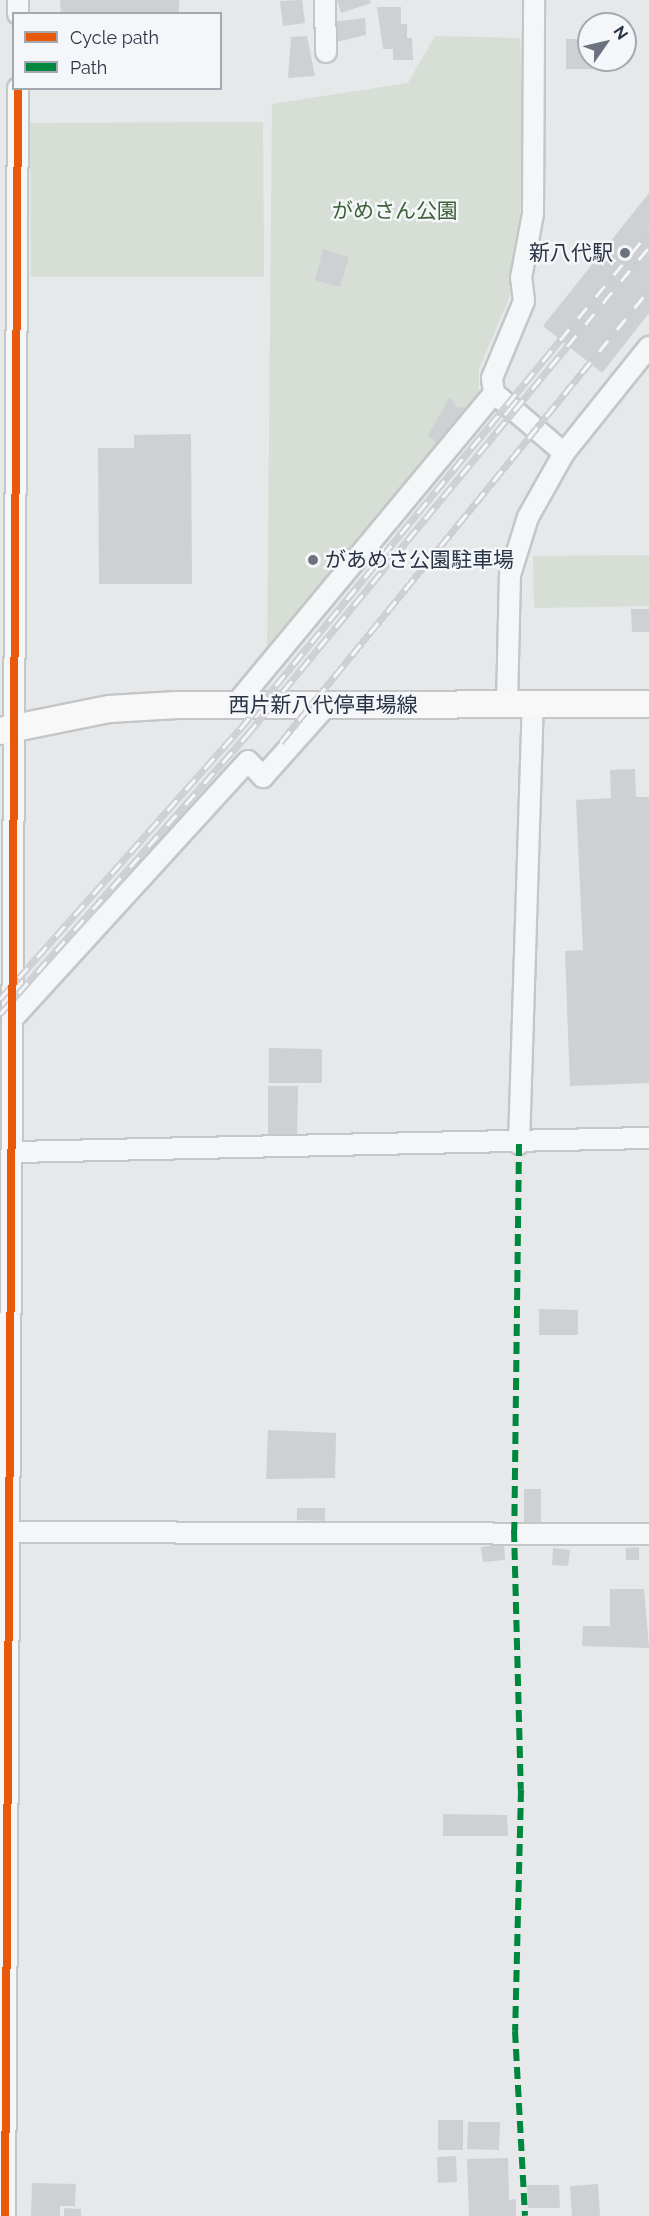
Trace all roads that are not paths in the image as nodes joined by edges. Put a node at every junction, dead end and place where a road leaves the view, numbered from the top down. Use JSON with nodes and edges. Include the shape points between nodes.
{"nodes":[{"id":1,"x":325,"y":0,"type":"edge"},
{"id":2,"x":534,"y":0,"type":"edge"},
{"id":3,"x":326,"y":52,"type":"dead end"},
{"id":4,"x":17,"y":90,"type":"edge"},
{"id":5,"x":9,"y":113,"type":"edge"},
{"id":6,"x":649,"y":347,"type":"edge"},
{"id":7,"x":494,"y":393,"type":"junction"},
{"id":8,"x":564,"y":453,"type":"junction"},
{"id":9,"x":236,"y":704,"type":"junction"},
{"id":10,"x":328,"y":704,"type":"junction"},
{"id":11,"x":649,"y":704,"type":"edge"},
{"id":12,"x":507,"y":705,"type":"junction"},
{"id":13,"x":533,"y":705,"type":"junction"},
{"id":14,"x":8,"y":728,"type":"edge"},
{"id":15,"x":15,"y":1016,"type":"junction"},
{"id":16,"x":649,"y":1138,"type":"edge"},
{"id":17,"x":519,"y":1144,"type":"junction"},
{"id":18,"x":15,"y":1152,"type":"junction"},
{"id":19,"x":7,"y":1306,"type":"edge"},
{"id":20,"x":12,"y":1532,"type":"junction"},
{"id":21,"x":649,"y":1534,"type":"edge"},
{"id":22,"x":5,"y":2216,"type":"edge"}],
"edges":[{"from":1,"to":3,"type":"street"},
{"from":2,"to":7,"type":"street","via":[[533,214],[521,278],[525,301],[492,378]]},
{"from":4,"to":5,"type":"street"},
{"from":5,"to":14,"type":"street"},
{"from":6,"to":8,"type":"street"},
{"from":7,"to":8,"type":"street"},
{"from":7,"to":9,"type":"street"},
{"from":8,"to":12,"type":"street","via":[[528,517],[510,575]]},
{"from":9,"to":10,"type":"main road","name":"西片新八代停車場線"},
{"from":9,"to":14,"type":"main road","name":"西片新八代停車場線","via":[[109,709]]},
{"from":10,"to":12,"type":"main road","name":"西片新八代停車場線"},
{"from":10,"to":15,"type":"street","via":[[263,777],[248,761]]},
{"from":11,"to":13,"type":"main road","name":"西片新八代停車場線"},
{"from":12,"to":13,"type":"main road","name":"西片新八代停車場線"},
{"from":13,"to":17,"type":"street"},
{"from":14,"to":15,"type":"street"},
{"from":15,"to":18,"type":"street"},
{"from":16,"to":17,"type":"street"},
{"from":17,"to":18,"type":"street","via":[[318,1142]]},
{"from":18,"to":19,"type":"street"},
{"from":19,"to":20,"type":"street"},
{"from":20,"to":21,"type":"street"},
{"from":20,"to":22,"type":"street"}]}
